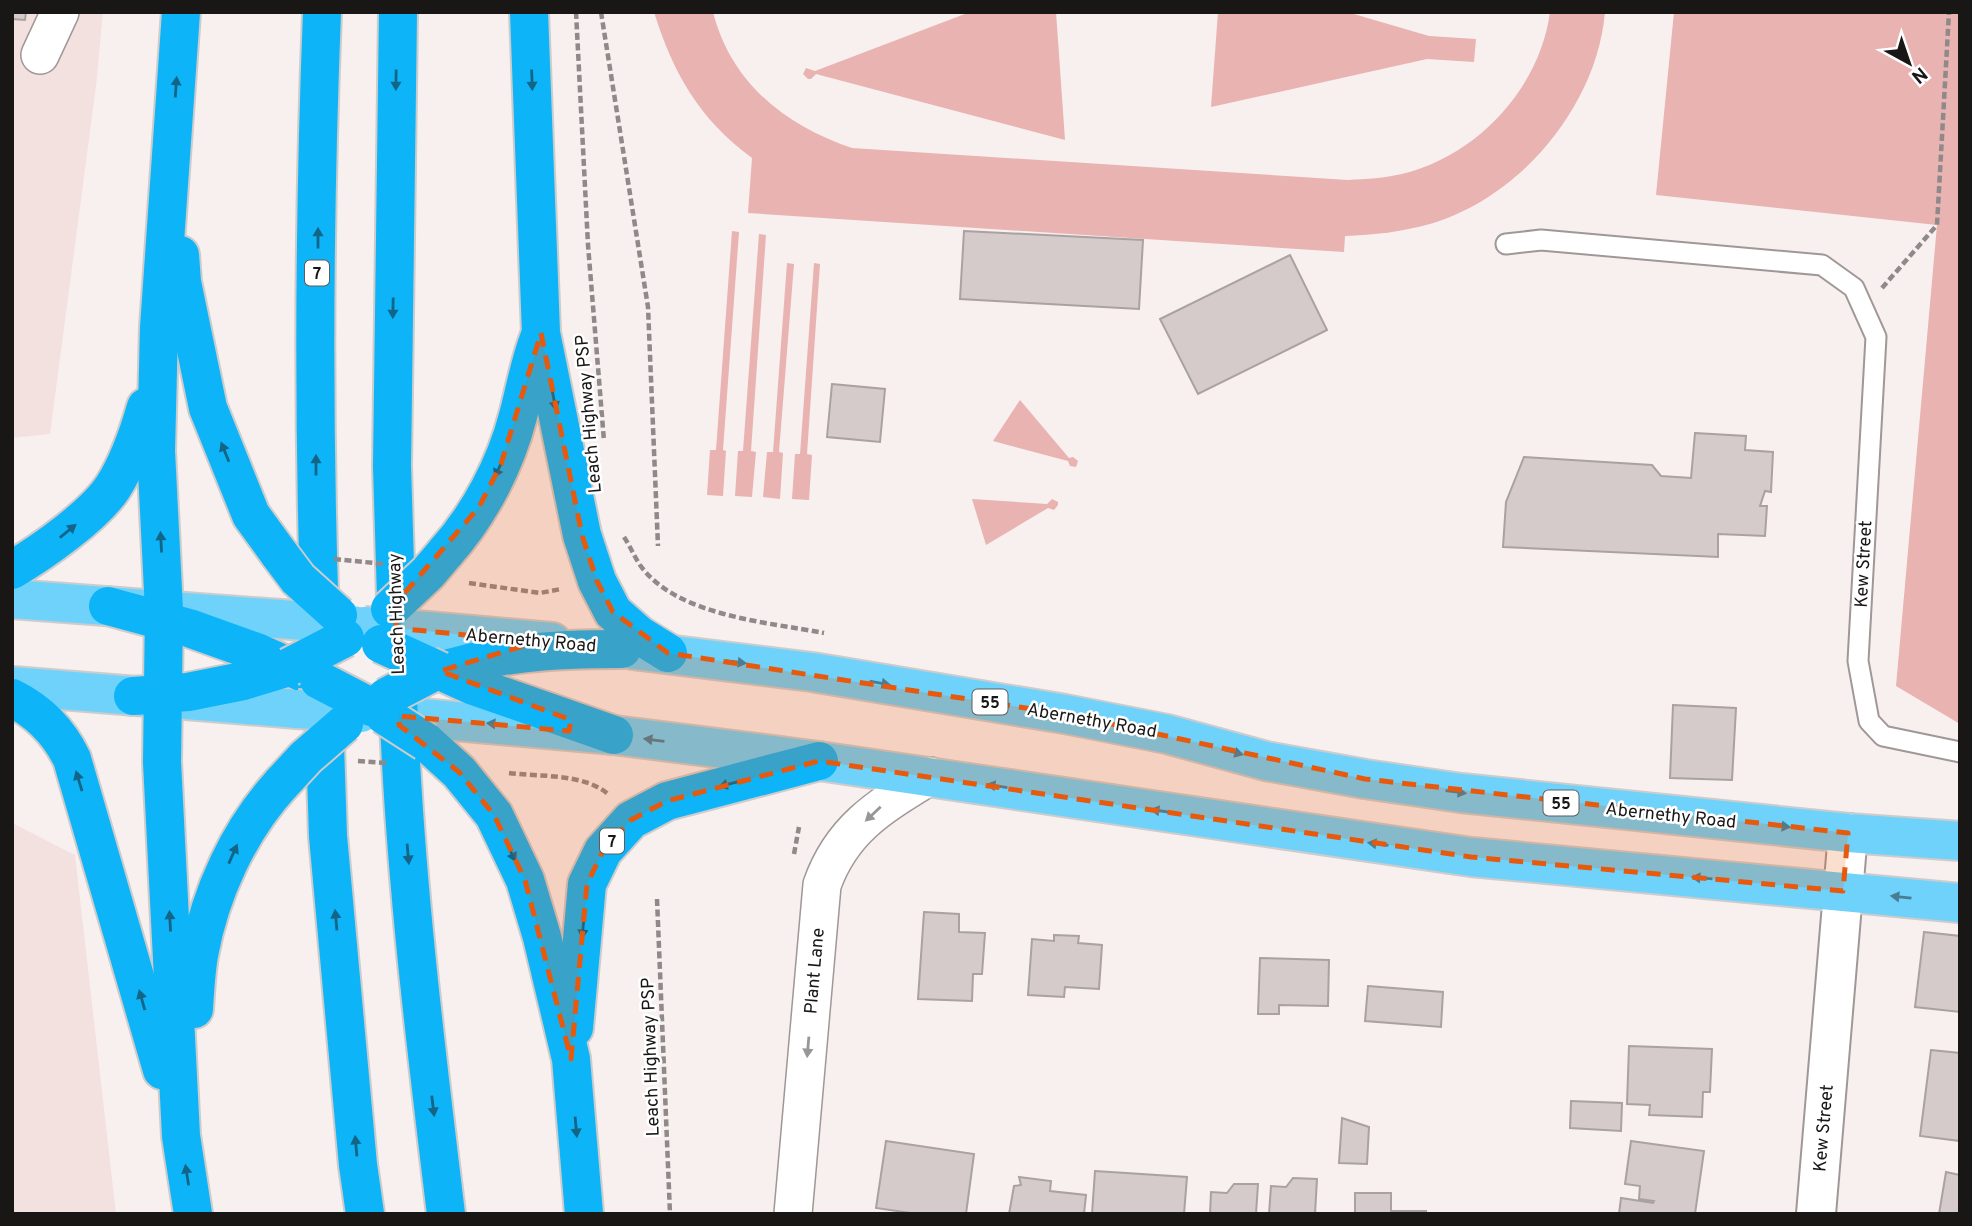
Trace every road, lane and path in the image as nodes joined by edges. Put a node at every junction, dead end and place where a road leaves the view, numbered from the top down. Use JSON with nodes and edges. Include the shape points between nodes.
{"nodes":[{"id":1,"x":61,"y":12,"type":"edge"},
{"id":2,"x":181,"y":12,"type":"edge"},
{"id":3,"x":322,"y":12,"type":"edge"},
{"id":4,"x":398,"y":12,"type":"edge"},
{"id":5,"x":529,"y":12,"type":"edge"},
{"id":6,"x":576,"y":12,"type":"edge"},
{"id":7,"x":601,"y":12,"type":"edge"},
{"id":8,"x":1949,"y":12,"type":"edge"},
{"id":9,"x":40,"y":55,"type":"dead end"},
{"id":10,"x":172,"y":155,"type":"junction"},
{"id":11,"x":1506,"y":244,"type":"dead end"},
{"id":12,"x":1863,"y":309,"type":"junction"},
{"id":13,"x":159,"y":328,"type":"junction"},
{"id":14,"x":541,"y":333,"type":"junction"},
{"id":15,"x":604,"y":444,"type":"dead end"},
{"id":16,"x":622,"y":533,"type":"dead end"},
{"id":17,"x":658,"y":546,"type":"dead end"},
{"id":18,"x":322,"y":558,"type":"dead end"},
{"id":19,"x":389,"y":565,"type":"dead end"},
{"id":20,"x":12,"y":570,"type":"edge"},
{"id":21,"x":468,"y":583,"type":"dead end"},
{"id":22,"x":563,"y":589,"type":"dead end"},
{"id":23,"x":12,"y":599,"type":"edge"},
{"id":24,"x":108,"y":606,"type":"joint"},
{"id":25,"x":163,"y":615,"type":"junction"},
{"id":26,"x":358,"y":627,"type":"junction"},
{"id":27,"x":837,"y":635,"type":"dead end"},
{"id":28,"x":622,"y":649,"type":"joint"},
{"id":29,"x":668,"y":653,"type":"junction"},
{"id":30,"x":446,"y":662,"type":"junction"},
{"id":31,"x":284,"y":666,"type":"junction"},
{"id":32,"x":12,"y":686,"type":"edge"},
{"id":33,"x":154,"y":696,"type":"junction"},
{"id":34,"x":12,"y":698,"type":"edge"},
{"id":35,"x":373,"y":712,"type":"junction"},
{"id":36,"x":614,"y":736,"type":"junction"},
{"id":37,"x":1960,"y":752,"type":"edge"},
{"id":38,"x":819,"y":761,"type":"junction"},
{"id":39,"x":505,"y":773,"type":"dead end"},
{"id":40,"x":930,"y":776,"type":"junction"},
{"id":41,"x":612,"y":796,"type":"dead end"},
{"id":42,"x":1848,"y":834,"type":"junction"},
{"id":43,"x":1960,"y":841,"type":"edge"},
{"id":44,"x":1843,"y":891,"type":"junction"},
{"id":45,"x":657,"y":899,"type":"dead end"},
{"id":46,"x":1960,"y":903,"type":"edge"},
{"id":47,"x":571,"y":1059,"type":"junction"},
{"id":48,"x":181,"y":1136,"type":"junction"},
{"id":49,"x":194,"y":1214,"type":"edge"},
{"id":50,"x":365,"y":1214,"type":"edge"},
{"id":51,"x":446,"y":1214,"type":"edge"},
{"id":52,"x":584,"y":1214,"type":"edge"},
{"id":53,"x":670,"y":1214,"type":"edge"},
{"id":54,"x":793,"y":1214,"type":"edge"},
{"id":55,"x":1816,"y":1214,"type":"edge"}],
"edges":[{"from":1,"to":9,"type":"street"},
{"from":10,"to":2,"type":"highway","one_way":true},
{"from":50,"to":3,"type":"highway","number":"7","one_way":true,"via":[[328,836],[316,502]]},
{"from":4,"to":51,"type":"highway","name":"Leach Highway","one_way":true,"via":[[392,466],[401,786]]},
{"from":5,"to":14,"type":"highway","one_way":true},
{"from":6,"to":15,"type":"path","name":"Leach Highway PSP"},
{"from":7,"to":17,"type":"path","via":[[648,307]]},
{"from":8,"to":12,"type":"path","via":[[1937,225]]},
{"from":10,"to":13,"type":"highway"},
{"from":26,"to":10,"type":"highway","one_way":true,"bridge":true,"via":[[298,579],[251,515],[208,408],[182,282]]},
{"from":11,"to":12,"type":"lane","name":"Kew Street","via":[[1541,240],[1822,265],[1854,288]]},
{"from":12,"to":37,"type":"lane","name":"Kew Street","via":[[1876,337],[1858,661],[1869,721],[1883,736]]},
{"from":20,"to":13,"type":"highway","one_way":true,"via":[[64,534],[111,489],[134,446],[151,388]]},
{"from":25,"to":13,"type":"highway","one_way":true,"via":[[156,451]]},
{"from":14,"to":26,"type":"highway","one_way":true,"bridge":true,"via":[[501,464],[479,507],[428,573],[390,609]]},
{"from":14,"to":29,"type":"highway","one_way":true,"via":[[582,535],[597,581],[613,612]]},
{"from":16,"to":27,"type":"path","via":[[641,567],[670,593],[713,611]]},
{"from":18,"to":19,"type":"path","bridge":true},
{"from":21,"to":22,"type":"path","via":[[540,593]]},
{"from":23,"to":24,"type":"main road"},
{"from":24,"to":25,"type":"highway","number":"7"},
{"from":25,"to":26,"type":"main road","bridge":true},
{"from":25,"to":31,"type":"highway","number":"7"},
{"from":25,"to":33,"type":"highway"},
{"from":26,"to":30,"type":"highway","bridge":true,"via":[[381,644]]},
{"from":26,"to":31,"type":"highway","bridge":true},
{"from":28,"to":29,"type":"main road","name":"Abernethy Road","number":"55"},
{"from":28,"to":30,"type":"highway","via":[[551,649]]},
{"from":29,"to":42,"type":"main road","name":"Abernethy Road","number":"55","one_way":true,"via":[[1065,714],[1365,779]]},
{"from":30,"to":35,"type":"highway","bridge":true},
{"from":30,"to":36,"type":"highway"},
{"from":31,"to":33,"type":"highway","via":[[243,681]]},
{"from":31,"to":35,"type":"highway","number":"7","bridge":true},
{"from":32,"to":33,"type":"main road"},
{"from":33,"to":35,"type":"main road","bridge":true},
{"from":48,"to":33,"type":"highway","one_way":true,"via":[[162,762]]},
{"from":48,"to":34,"type":"highway","one_way":true,"via":[[72,759],[49,724]]},
{"from":36,"to":35,"type":"main road","one_way":true},
{"from":35,"to":47,"type":"highway","number":"7","one_way":true,"bridge":true,"via":[[426,742],[494,816],[525,880]]},
{"from":48,"to":35,"type":"highway","one_way":true,"bridge":true,"via":[[199,955],[236,846],[306,757],[344,724]]},
{"from":38,"to":36,"type":"main road","one_way":true},
{"from":38,"to":40,"type":"main road"},
{"from":38,"to":47,"type":"highway","number":"7","one_way":true,"via":[[667,801],[631,820],[603,851],[587,884]]},
{"from":39,"to":41,"type":"path","via":[[579,780],[598,785]]},
{"from":44,"to":40,"type":"main road","one_way":true,"via":[[1471,857]]},
{"from":40,"to":54,"type":"street","name":"Plant Lane","one_way":true,"via":[[883,804],[844,841],[822,885]]},
{"from":42,"to":43,"type":"main road","name":"Abernethy Road","number":"55"},
{"from":42,"to":44,"type":"street","name":"Kew Street"},
{"from":46,"to":44,"type":"main road","one_way":true},
{"from":44,"to":55,"type":"street","name":"Kew Street"},
{"from":45,"to":53,"type":"path","name":"Leach Highway PSP"},
{"from":47,"to":52,"type":"highway","number":"7","one_way":true},
{"from":49,"to":48,"type":"highway","one_way":true}]}
